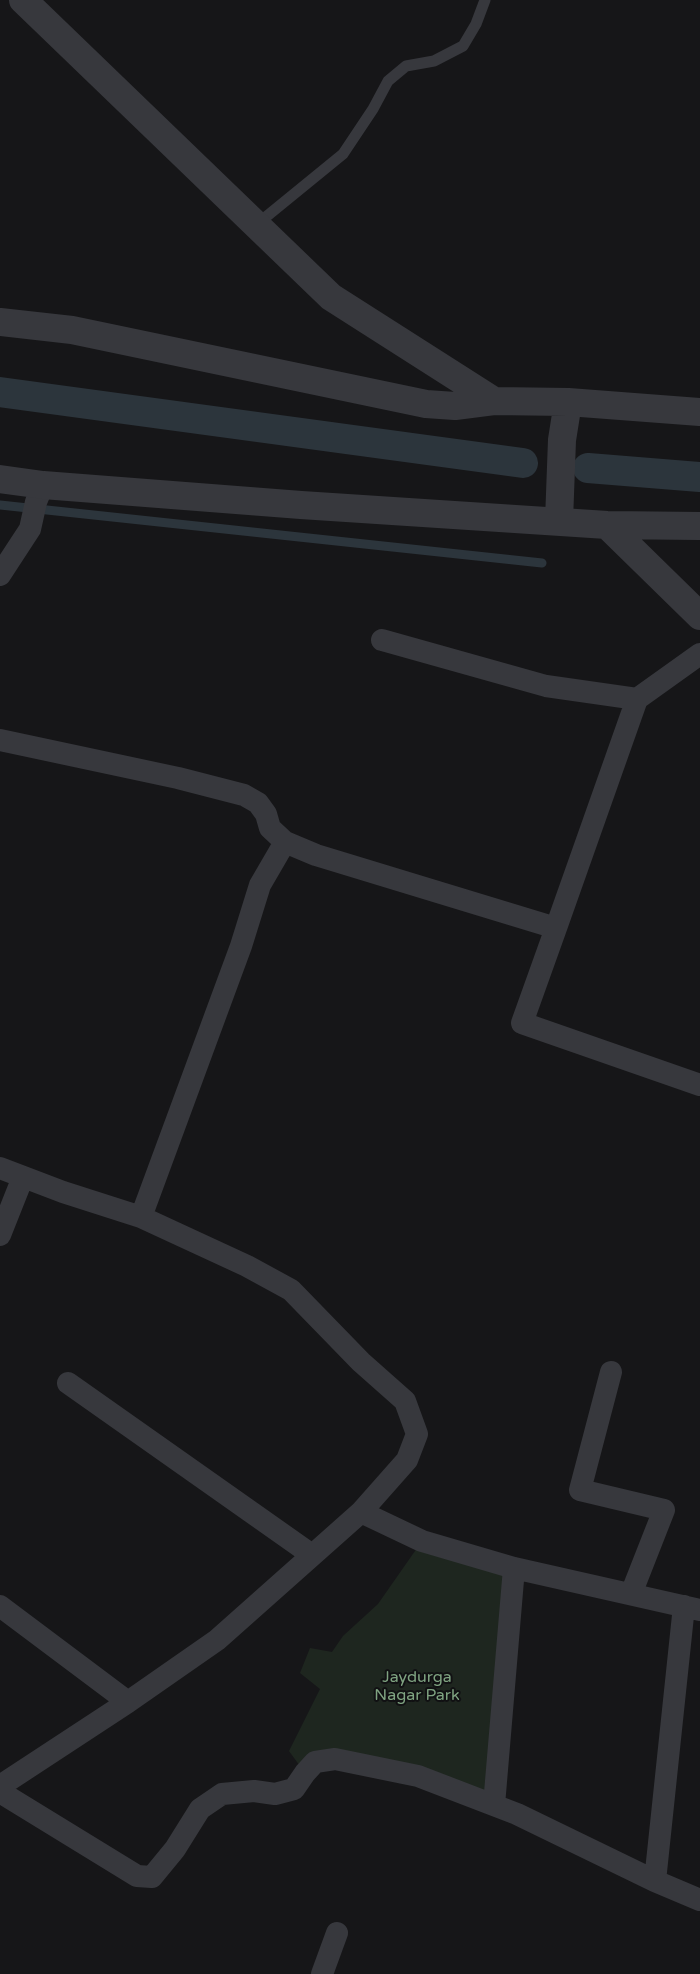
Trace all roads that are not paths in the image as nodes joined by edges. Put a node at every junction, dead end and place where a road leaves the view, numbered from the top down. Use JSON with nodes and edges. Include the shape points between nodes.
{"nodes":[{"id":1,"x":23,"y":0,"type":"edge"},
{"id":2,"x":485,"y":0,"type":"edge"},
{"id":3,"x":256,"y":225,"type":"junction"},
{"id":4,"x":0,"y":322,"type":"edge"},
{"id":5,"x":494,"y":401,"type":"junction"},
{"id":6,"x":568,"y":402,"type":"junction"},
{"id":7,"x":700,"y":412,"type":"edge"},
{"id":8,"x":0,"y":479,"type":"edge"},
{"id":9,"x":40,"y":493,"type":"junction"},
{"id":10,"x":559,"y":521,"type":"junction"},
{"id":11,"x":607,"y":525,"type":"junction"},
{"id":12,"x":700,"y":526,"type":"edge"},
{"id":13,"x":0,"y":575,"type":"edge"},
{"id":14,"x":700,"y":616,"type":"edge"},
{"id":15,"x":382,"y":640,"type":"dead end"},
{"id":16,"x":700,"y":654,"type":"edge"},
{"id":17,"x":637,"y":698,"type":"junction"},
{"id":18,"x":0,"y":740,"type":"edge"},
{"id":19,"x":285,"y":842,"type":"junction"},
{"id":20,"x":556,"y":928,"type":"junction"},
{"id":21,"x":700,"y":1085,"type":"edge"},
{"id":22,"x":0,"y":1168,"type":"edge"},
{"id":23,"x":23,"y":1177,"type":"junction"},
{"id":24,"x":142,"y":1217,"type":"junction"},
{"id":25,"x":0,"y":1235,"type":"edge"},
{"id":26,"x":611,"y":1372,"type":"dead end"},
{"id":27,"x":68,"y":1383,"type":"dead end"},
{"id":28,"x":361,"y":1512,"type":"junction"},
{"id":29,"x":312,"y":1555,"type":"junction"},
{"id":30,"x":514,"y":1568,"type":"junction"},
{"id":31,"x":631,"y":1594,"type":"junction"},
{"id":32,"x":0,"y":1606,"type":"edge"},
{"id":33,"x":692,"y":1608,"type":"edge"},
{"id":34,"x":128,"y":1702,"type":"junction"},
{"id":35,"x":0,"y":1786,"type":"edge"},
{"id":36,"x":0,"y":1792,"type":"edge"},
{"id":37,"x":494,"y":1805,"type":"junction"},
{"id":38,"x":655,"y":1881,"type":"junction"},
{"id":39,"x":700,"y":1900,"type":"edge"},
{"id":40,"x":337,"y":1933,"type":"dead end"},
{"id":41,"x":322,"y":1974,"type":"edge"}],
"edges":[{"from":1,"to":3,"type":"street"},
{"from":2,"to":3,"type":"lane","via":[[463,46],[434,61],[406,66],[388,81],[343,154]]},
{"from":3,"to":5,"type":"street","via":[[331,297]]},
{"from":4,"to":5,"type":"street","via":[[72,330],[426,404],[455,406]]},
{"from":5,"to":6,"type":"street"},
{"from":6,"to":7,"type":"street"},
{"from":6,"to":10,"type":"street","via":[[562,440]]},
{"from":8,"to":9,"type":"street"},
{"from":9,"to":10,"type":"street"},
{"from":9,"to":13,"type":"street","via":[[30,530]]},
{"from":10,"to":11,"type":"street"},
{"from":11,"to":12,"type":"street"},
{"from":11,"to":14,"type":"street"},
{"from":15,"to":17,"type":"street","via":[[546,686]]},
{"from":16,"to":17,"type":"street"},
{"from":17,"to":20,"type":"street"},
{"from":18,"to":19,"type":"street","via":[[244,795],[258,803],[270,828]]},
{"from":19,"to":20,"type":"street","via":[[316,855]]},
{"from":19,"to":24,"type":"street","via":[[260,885],[241,946]]},
{"from":20,"to":21,"type":"street","via":[[522,1023]]},
{"from":22,"to":23,"type":"street"},
{"from":23,"to":24,"type":"street"},
{"from":23,"to":25,"type":"street"},
{"from":24,"to":28,"type":"street","via":[[291,1290],[405,1401],[417,1434],[407,1460]]},
{"from":26,"to":31,"type":"street","via":[[580,1490],[664,1510]]},
{"from":27,"to":29,"type":"street"},
{"from":28,"to":29,"type":"street"},
{"from":28,"to":30,"type":"street","via":[[422,1542]]},
{"from":29,"to":34,"type":"street","via":[[217,1640]]},
{"from":30,"to":31,"type":"street"},
{"from":30,"to":37,"type":"street"},
{"from":31,"to":33,"type":"street"},
{"from":32,"to":34,"type":"street"},
{"from":33,"to":38,"type":"street"},
{"from":34,"to":35,"type":"street"},
{"from":36,"to":37,"type":"street","via":[[138,1876],[145,1877],[152,1877],[176,1849],[200,1810],[222,1794],[254,1791],[275,1794],[294,1789],[315,1762],[334,1759],[418,1776]]},
{"from":37,"to":38,"type":"street"},
{"from":38,"to":39,"type":"street"},
{"from":40,"to":41,"type":"street"}]}
